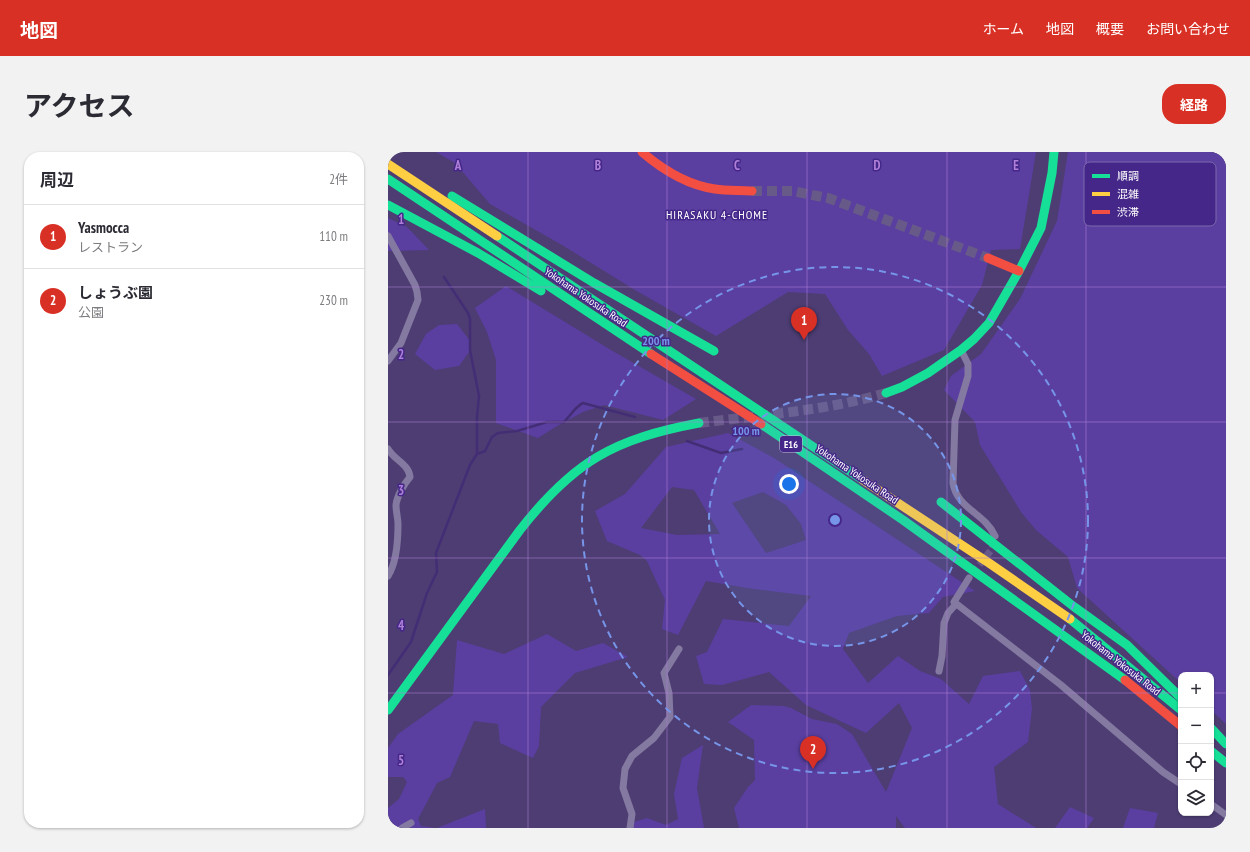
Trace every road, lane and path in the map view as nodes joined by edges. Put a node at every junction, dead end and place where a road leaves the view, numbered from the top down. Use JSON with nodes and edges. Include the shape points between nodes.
{"nodes":[{"id":1,"x":642,"y":152,"type":"edge"},
{"id":2,"x":1054,"y":152,"type":"edge"},
{"id":3,"x":388,"y":159,"type":"edge"},
{"id":4,"x":388,"y":164,"type":"edge"},
{"id":5,"x":388,"y":179,"type":"edge"},
{"id":6,"x":752,"y":191,"type":"tunnel mouth"},
{"id":7,"x":388,"y":205,"type":"edge"},
{"id":8,"x":388,"y":236,"type":"edge"},
{"id":9,"x":988,"y":258,"type":"tunnel mouth"},
{"id":10,"x":1019,"y":271,"type":"junction"},
{"id":11,"x":961,"y":350,"type":"junction"},
{"id":12,"x":714,"y":351,"type":"dead end"},
{"id":13,"x":652,"y":355,"type":"junction"},
{"id":14,"x":388,"y":362,"type":"edge"},
{"id":15,"x":886,"y":393,"type":"tunnel mouth"},
{"id":16,"x":699,"y":423,"type":"tunnel mouth"},
{"id":17,"x":388,"y":449,"type":"edge"},
{"id":18,"x":941,"y":502,"type":"dead end"},
{"id":19,"x":995,"y":536,"type":"dead end"},
{"id":20,"x":388,"y":576,"type":"edge"},
{"id":21,"x":970,"y":578,"type":"tunnel mouth"},
{"id":22,"x":956,"y":604,"type":"junction"},
{"id":23,"x":679,"y":649,"type":"dead end"},
{"id":24,"x":939,"y":671,"type":"dead end"},
{"id":25,"x":1178,"y":695,"type":"edge"},
{"id":26,"x":1179,"y":708,"type":"edge"},
{"id":27,"x":388,"y":710,"type":"edge"},
{"id":28,"x":1178,"y":724,"type":"edge"},
{"id":29,"x":1214,"y":731,"type":"edge"},
{"id":30,"x":1214,"y":736,"type":"edge"},
{"id":31,"x":1226,"y":745,"type":"edge"},
{"id":32,"x":1214,"y":753,"type":"edge"},
{"id":33,"x":1226,"y":763,"type":"edge"},
{"id":34,"x":1178,"y":782,"type":"edge"},
{"id":35,"x":1214,"y":806,"type":"edge"},
{"id":36,"x":1226,"y":815,"type":"edge"},
{"id":37,"x":411,"y":823,"type":"dead end"},
{"id":38,"x":402,"y":828,"type":"edge"},
{"id":39,"x":630,"y":828,"type":"edge"}],
"edges":[{"from":1,"to":6,"type":"main road","via":[[680,179],[716,189]]},
{"from":2,"to":10,"type":"main road","via":[[1040,228]]},
{"from":3,"to":12,"type":"main road","via":[[594,283]]},
{"from":4,"to":26,"type":"main road","name":"Yokohama Yokosuka Road","number":"E16","via":[[989,563],[1069,619]]},
{"from":5,"to":13,"type":"main road","name":"Yokohama Yokosuka Road","number":"E16"},
{"from":7,"to":13,"type":"main road","via":[[478,253]]},
{"from":8,"to":14,"type":"street","via":[[418,292],[418,300],[401,343]]},
{"from":9,"to":10,"type":"main road"},
{"from":10,"to":11,"type":"main road","via":[[989,323]]},
{"from":11,"to":15,"type":"main road","via":[[928,373]]},
{"from":11,"to":19,"type":"street","via":[[968,364],[968,376],[954,420],[954,492],[985,522]]},
{"from":13,"to":28,"type":"main road","name":"Yokohama Yokosuka Road","number":"E16","via":[[910,524],[1129,683]]},
{"from":16,"to":27,"type":"main road","via":[[641,436],[598,456],[578,469],[540,503]]},
{"from":17,"to":20,"type":"street","via":[[410,472],[410,477],[396,504],[396,552]]},
{"from":18,"to":25,"type":"main road","via":[[1127,645]]},
{"from":21,"to":22,"type":"street","via":[[954,602]]},
{"from":22,"to":24,"type":"street","via":[[944,623]]},
{"from":22,"to":34,"type":"street","via":[[1061,685]]},
{"from":23,"to":39,"type":"street","via":[[664,673],[669,693],[670,717],[654,738],[632,756],[625,769],[623,788],[632,814]]},
{"from":29,"to":31,"type":"main road"},
{"from":30,"to":31,"type":"main road"},
{"from":32,"to":33,"type":"main road"},
{"from":35,"to":36,"type":"street"},
{"from":37,"to":38,"type":"street"}]}
